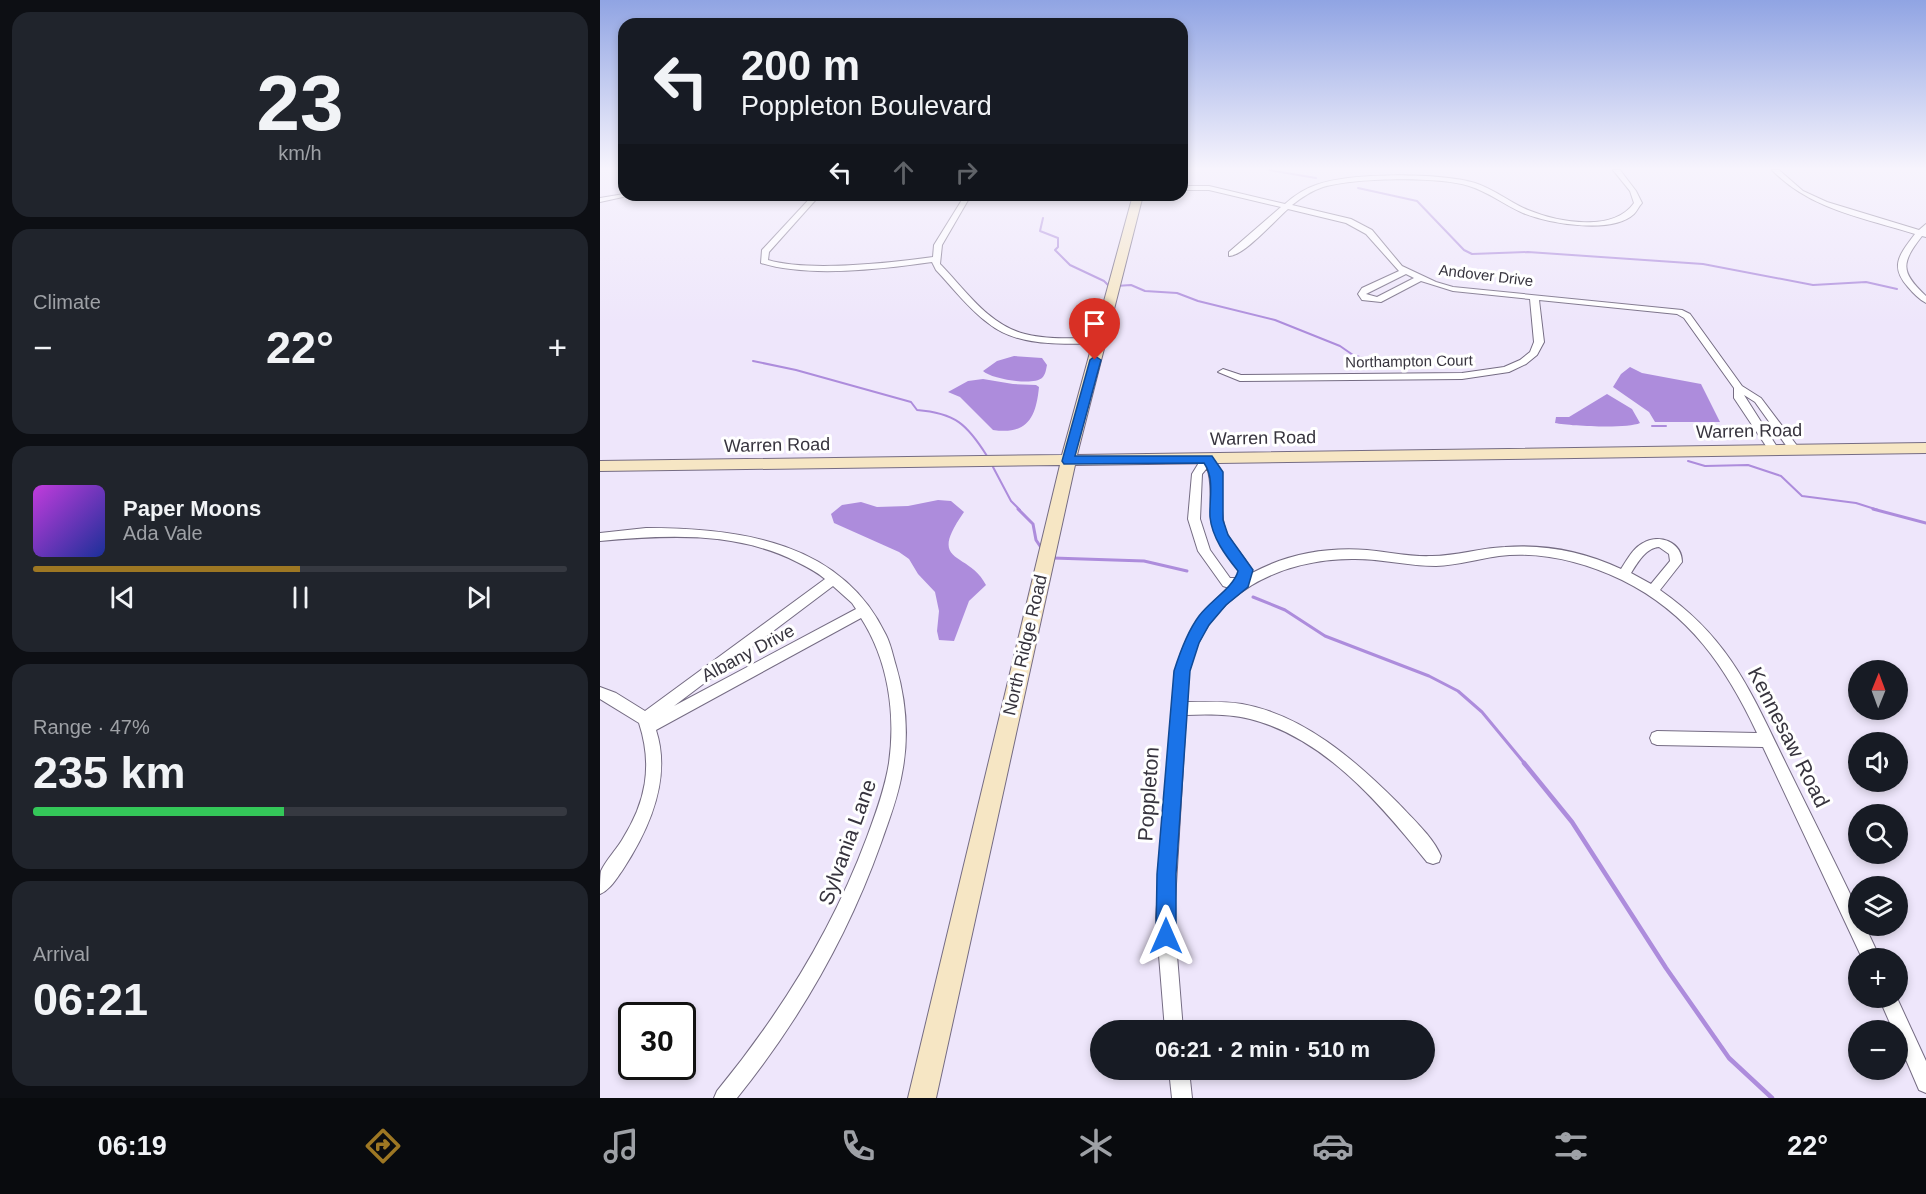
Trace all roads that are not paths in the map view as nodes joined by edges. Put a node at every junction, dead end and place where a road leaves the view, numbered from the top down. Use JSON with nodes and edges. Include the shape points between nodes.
{"nodes":[{"id":1,"x":793,"y":221,"type":"edge"},
{"id":2,"x":952,"y":221,"type":"edge"},
{"id":3,"x":1131,"y":221,"type":"edge"},
{"id":4,"x":1272,"y":221,"type":"edge"},
{"id":5,"x":1349,"y":221,"type":"edge"},
{"id":6,"x":1569,"y":221,"type":"edge"},
{"id":7,"x":1604,"y":221,"type":"edge"},
{"id":8,"x":1888,"y":221,"type":"edge"},
{"id":9,"x":1924,"y":231,"type":"edge"},
{"id":10,"x":1232,"y":254,"type":"dead end"},
{"id":11,"x":936,"y":259,"type":"junction"},
{"id":12,"x":1404,"y":272,"type":"junction"},
{"id":13,"x":1419,"y":279,"type":"junction"},
{"id":14,"x":1534,"y":297,"type":"junction"},
{"id":15,"x":1926,"y":300,"type":"edge"},
{"id":16,"x":1101,"y":341,"type":"junction"},
{"id":17,"x":1223,"y":372,"type":"dead end"},
{"id":18,"x":1739,"y":388,"type":"junction"},
{"id":19,"x":1926,"y":448,"type":"edge"},
{"id":20,"x":1794,"y":449,"type":"junction"},
{"id":21,"x":1774,"y":450,"type":"junction"},
{"id":22,"x":1207,"y":459,"type":"junction"},
{"id":23,"x":1068,"y":461,"type":"junction"},
{"id":24,"x":600,"y":466,"type":"edge"},
{"id":25,"x":600,"y":537,"type":"edge"},
{"id":26,"x":1624,"y":574,"type":"junction"},
{"id":27,"x":835,"y":579,"type":"junction"},
{"id":28,"x":1243,"y":583,"type":"junction"},
{"id":29,"x":1653,"y":590,"type":"junction"},
{"id":30,"x":865,"y":610,"type":"junction"},
{"id":31,"x":600,"y":693,"type":"edge"},
{"id":32,"x":1179,"y":709,"type":"junction"},
{"id":33,"x":647,"y":723,"type":"junction"},
{"id":34,"x":1657,"y":738,"type":"dead end"},
{"id":35,"x":1766,"y":740,"type":"junction"},
{"id":36,"x":1433,"y":856,"type":"dead end"},
{"id":37,"x":600,"y":886,"type":"edge"},
{"id":38,"x":1866,"y":948,"type":"edge"},
{"id":39,"x":1892,"y":1008,"type":"edge"},
{"id":40,"x":1173,"y":1020,"type":"edge"},
{"id":41,"x":1180,"y":1080,"type":"edge"},
{"id":42,"x":1926,"y":1083,"type":"edge"},
{"id":43,"x":724,"y":1098,"type":"edge"},
{"id":44,"x":922,"y":1098,"type":"edge"},
{"id":45,"x":1182,"y":1098,"type":"edge"}],
"edges":[{"from":1,"to":11,"type":"street","via":[[765,252],[764,261],[784,266],[883,265]]},
{"from":2,"to":11,"type":"street","via":[[938,245]]},
{"from":3,"to":16,"type":"street","name":"North Ridge Road"},
{"from":4,"to":10,"type":"street"},
{"from":5,"to":12,"type":"street","name":"Andover Drive","via":[[1369,232]]},
{"from":6,"to":7,"type":"street"},
{"from":8,"to":9,"type":"street"},
{"from":9,"to":15,"type":"street","via":[[1901,259],[1900,267],[1907,283]]},
{"from":11,"to":16,"type":"street","via":[[939,268],[1001,328],[1032,338]]},
{"from":12,"to":13,"type":"street","name":"Andover Drive"},
{"from":12,"to":13,"type":"street","via":[[1362,294],[1378,300]]},
{"from":13,"to":14,"type":"street","name":"Andover Drive","via":[[1453,289]]},
{"from":14,"to":17,"type":"street","name":"Northampton Court","via":[[1539,342],[1534,353],[1506,370],[1469,376],[1240,378]]},
{"from":14,"to":18,"type":"street","name":"Andover Drive","via":[[1679,312],[1686,316]]},
{"from":16,"to":23,"type":"street","name":"North Ridge Road"},
{"from":18,"to":20,"type":"street","name":"Andover Drive","via":[[1758,400]]},
{"from":18,"to":21,"type":"street","name":"Andover Drive","via":[[1738,398]]},
{"from":19,"to":20,"type":"street","name":"Warren Road"},
{"from":20,"to":21,"type":"street","name":"Warren Road"},
{"from":21,"to":22,"type":"street","name":"Warren Road"},
{"from":22,"to":23,"type":"street","name":"Warren Road"},
{"from":22,"to":28,"type":"street","via":[[1217,472],[1219,527],[1232,554],[1246,570]]},
{"from":22,"to":28,"type":"street","via":[[1197,474],[1194,519],[1198,533],[1204,550],[1227,583]]},
{"from":23,"to":24,"type":"street","name":"Warren Road"},
{"from":23,"to":44,"type":"street","name":"North Ridge Road"},
{"from":25,"to":27,"type":"street","name":"Sylvania Lane","via":[[657,531],[738,536],[806,560]]},
{"from":26,"to":28,"type":"street","name":"Kennesaw Road","via":[[1576,557],[1531,550],[1433,561],[1336,554],[1286,562]]},
{"from":26,"to":29,"type":"street","name":"Kennesaw Road"},
{"from":26,"to":29,"type":"street","via":[[1645,546],[1657,542],[1668,546],[1675,553],[1676,562]]},
{"from":27,"to":30,"type":"street","name":"Sylvania Lane"},
{"from":27,"to":33,"type":"street","name":"Albany Drive"},
{"from":28,"to":32,"type":"street","name":"Poppleton","via":[[1209,614],[1192,642],[1182,671]]},
{"from":29,"to":35,"type":"street","name":"Kennesaw Road","via":[[1691,620],[1715,648]]},
{"from":30,"to":33,"type":"street","name":"Albany Drive"},
{"from":30,"to":43,"type":"street","name":"Sylvania Lane","via":[[891,665],[898,711],[895,771],[867,860],[830,941],[746,1072]]},
{"from":31,"to":33,"type":"street","via":[[611,696]]},
{"from":32,"to":36,"type":"street","via":[[1251,712],[1312,739],[1403,818]]},
{"from":32,"to":40,"type":"street","name":"Poppleton","via":[[1165,918]]},
{"from":33,"to":37,"type":"street","via":[[655,758],[652,791],[638,829]]},
{"from":34,"to":35,"type":"street"},
{"from":35,"to":38,"type":"street","name":"Kennesaw Road"},
{"from":39,"to":42,"type":"street"},
{"from":41,"to":45,"type":"street"}]}
